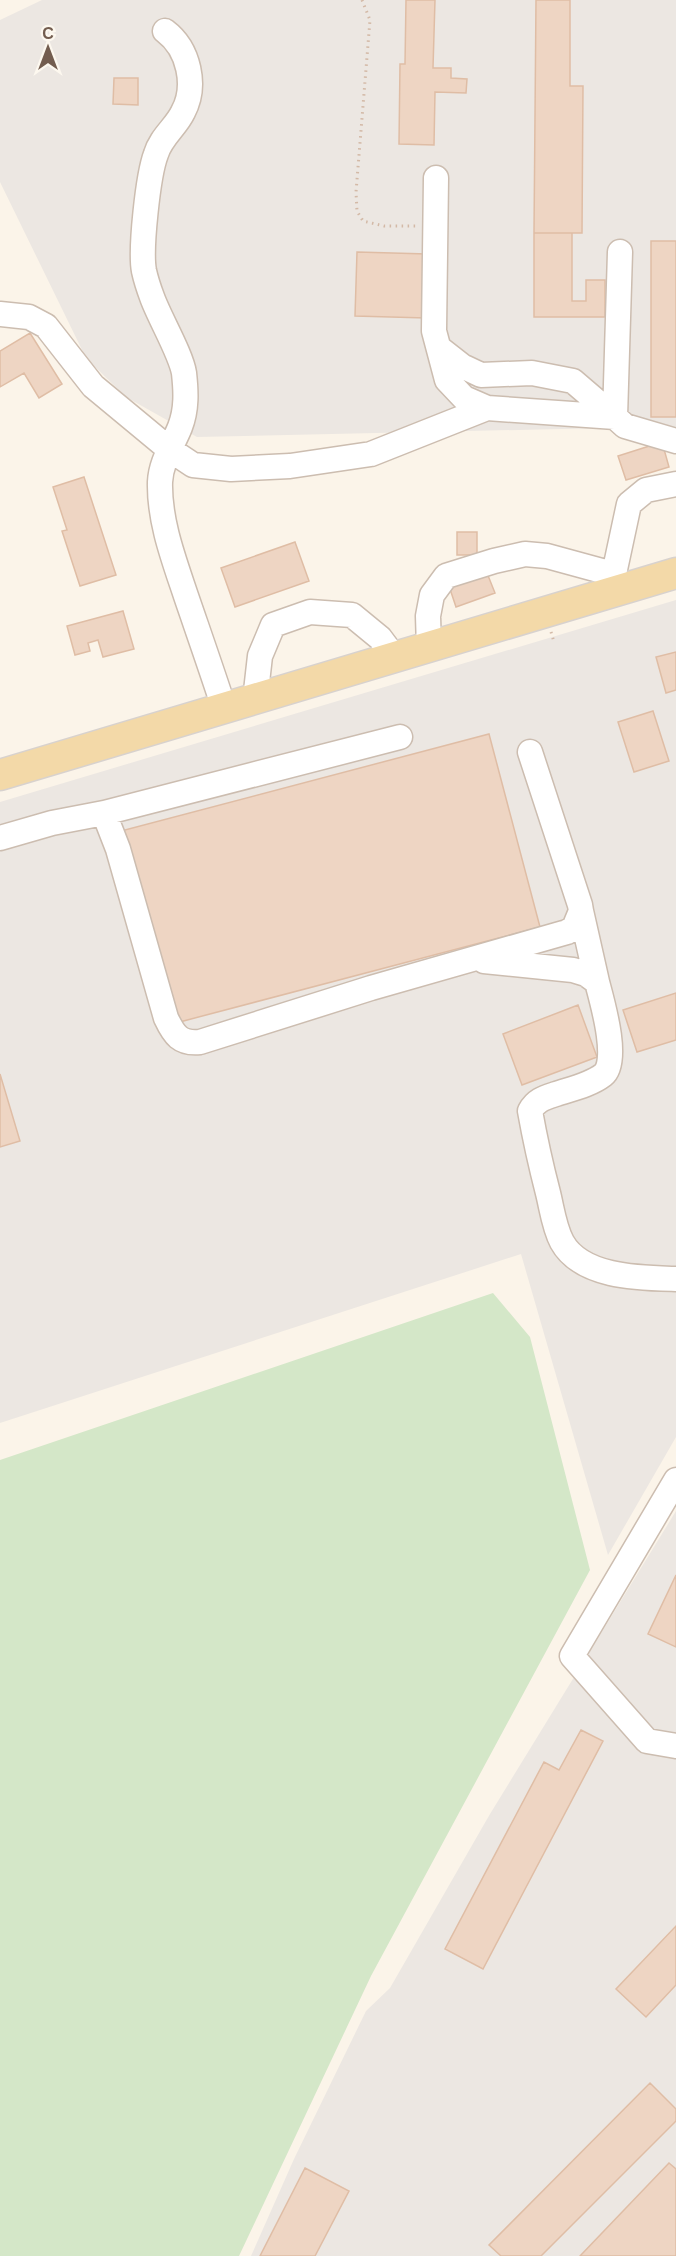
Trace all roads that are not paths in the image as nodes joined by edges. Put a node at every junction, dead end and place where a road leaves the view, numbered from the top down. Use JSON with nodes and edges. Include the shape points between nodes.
{"nodes":[{"id":1,"x":165,"y":30,"type":"dead end"},
{"id":2,"x":436,"y":178,"type":"dead end"},
{"id":3,"x":620,"y":252,"type":"dead end"},
{"id":4,"x":0,"y":314,"type":"edge"},
{"id":5,"x":438,"y":348,"type":"junction"},
{"id":6,"x":487,"y":408,"type":"junction"},
{"id":7,"x":615,"y":417,"type":"junction"},
{"id":8,"x":676,"y":441,"type":"edge"},
{"id":9,"x":169,"y":448,"type":"junction"},
{"id":10,"x":676,"y":484,"type":"edge"},
{"id":11,"x":676,"y":573,"type":"edge"},
{"id":12,"x":612,"y":584,"type":"junction"},
{"id":13,"x":429,"y":648,"type":"junction"},
{"id":14,"x":395,"y":658,"type":"junction"},
{"id":15,"x":255,"y":700,"type":"junction"},
{"id":16,"x":224,"y":708,"type":"junction"},
{"id":17,"x":400,"y":737,"type":"dead end"},
{"id":18,"x":530,"y":752,"type":"dead end"},
{"id":19,"x":0,"y":775,"type":"edge"},
{"id":20,"x":104,"y":813,"type":"junction"},
{"id":21,"x":0,"y":838,"type":"edge"},
{"id":22,"x":580,"y":911,"type":"junction"},
{"id":23,"x":472,"y":959,"type":"junction"},
{"id":24,"x":597,"y":982,"type":"junction"},
{"id":25,"x":676,"y":1279,"type":"edge"},
{"id":26,"x":676,"y":1480,"type":"edge"},
{"id":27,"x":676,"y":1746,"type":"edge"}],
"edges":[{"from":1,"to":9,"type":"street","via":[[184,54],[189,73],[189,96],[183,114],[167,132],[156,154],[144,240],[144,270],[152,298],[183,369],[185,410]]},
{"from":2,"to":5,"type":"street","via":[[434,331]]},
{"from":3,"to":7,"type":"street"},
{"from":4,"to":9,"type":"street","via":[[28,317],[46,326],[93,386]]},
{"from":5,"to":6,"type":"street","via":[[447,380],[464,398]]},
{"from":5,"to":7,"type":"street","via":[[481,375],[532,373],[573,381]]},
{"from":6,"to":7,"type":"street"},
{"from":6,"to":9,"type":"street","via":[[370,454],[290,466],[231,469],[193,465]]},
{"from":7,"to":8,"type":"street","via":[[625,426]]},
{"from":9,"to":16,"type":"street","via":[[160,480],[161,508],[174,560]]},
{"from":10,"to":12,"type":"street","via":[[646,490],[629,504]]},
{"from":11,"to":12,"type":"main road"},
{"from":12,"to":13,"type":"main road"},
{"from":12,"to":13,"type":"street","via":[[547,556],[525,554],[446,576],[432,595]]},
{"from":13,"to":14,"type":"main road"},
{"from":14,"to":15,"type":"main road"},
{"from":14,"to":15,"type":"street","via":[[380,638],[352,615],[310,612],[273,625],[260,656]]},
{"from":15,"to":16,"type":"main road"},
{"from":16,"to":19,"type":"main road"},
{"from":17,"to":20,"type":"street"},
{"from":18,"to":22,"type":"street"},
{"from":20,"to":21,"type":"street"},
{"from":20,"to":23,"type":"street","via":[[166,1018],[174,1034],[189,1043]]},
{"from":22,"to":23,"type":"street","via":[[574,928],[567,932]]},
{"from":22,"to":24,"type":"street"},
{"from":23,"to":24,"type":"street","via":[[573,970]]},
{"from":24,"to":25,"type":"street","via":[[610,1048],[609,1067],[594,1081],[544,1098],[530,1111],[555,1221],[563,1243],[587,1264],[629,1277]]},
{"from":26,"to":27,"type":"street","via":[[572,1656],[647,1742]]}]}
